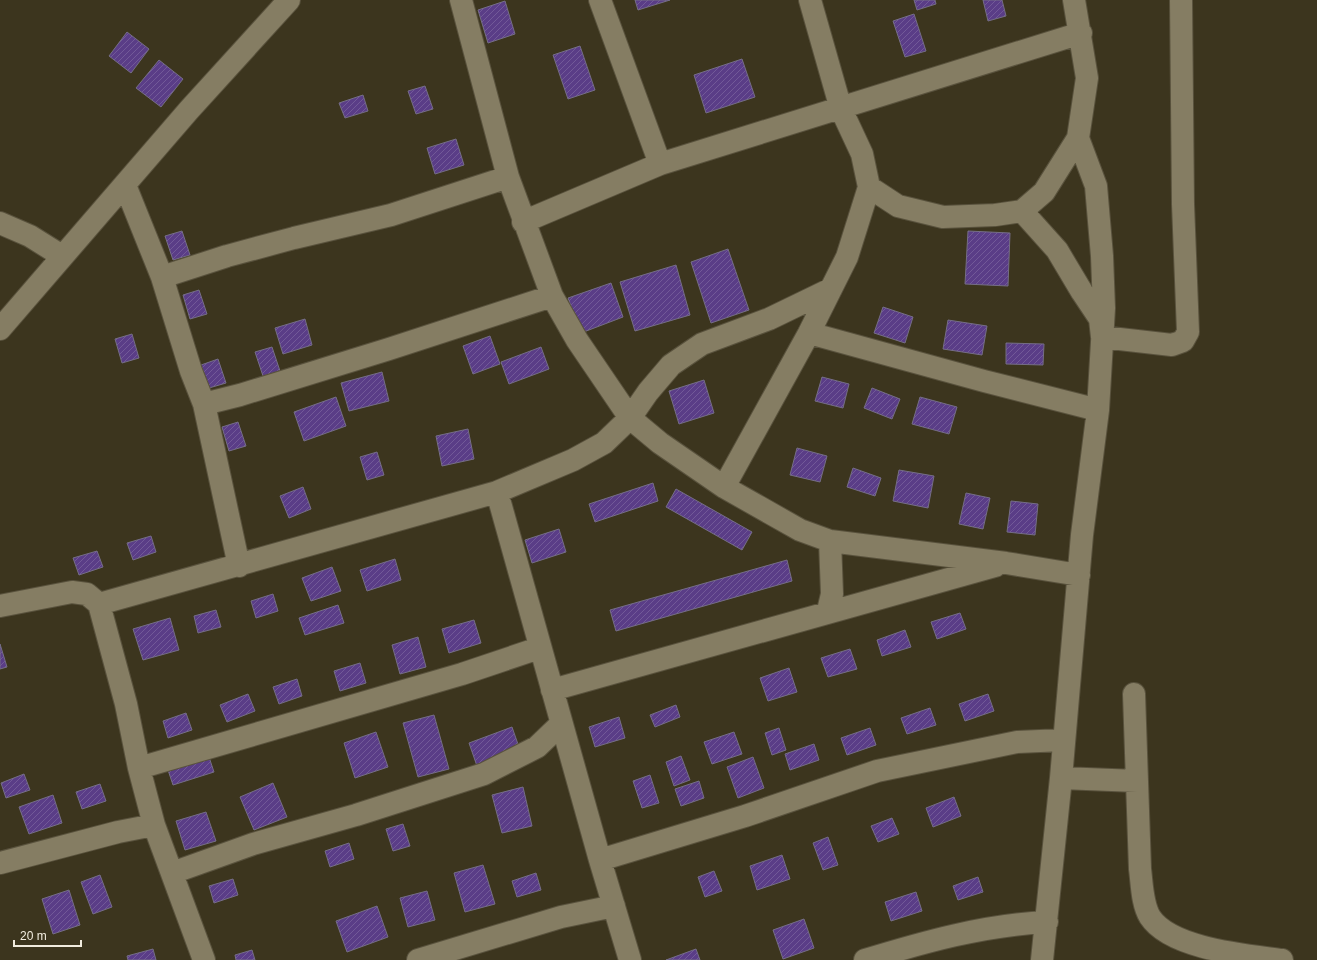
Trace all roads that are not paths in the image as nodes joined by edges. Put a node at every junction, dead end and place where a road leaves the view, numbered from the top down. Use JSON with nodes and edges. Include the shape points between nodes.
{"nodes":[{"id":1,"x":289,"y":0,"type":"edge"},
{"id":2,"x":461,"y":0,"type":"edge"},
{"id":3,"x":600,"y":0,"type":"edge"},
{"id":4,"x":810,"y":0,"type":"edge"},
{"id":5,"x":1074,"y":0,"type":"edge"},
{"id":6,"x":1181,"y":0,"type":"edge"},
{"id":7,"x":1081,"y":33,"type":"junction"},
{"id":8,"x":841,"y":109,"type":"junction"},
{"id":9,"x":1078,"y":138,"type":"junction"},
{"id":10,"x":660,"y":164,"type":"junction"},
{"id":11,"x":508,"y":177,"type":"junction"},
{"id":12,"x":125,"y":185,"type":"junction"},
{"id":13,"x":869,"y":187,"type":"junction"},
{"id":14,"x":1022,"y":211,"type":"junction"},
{"id":15,"x":523,"y":222,"type":"junction"},
{"id":16,"x":0,"y":223,"type":"edge"},
{"id":17,"x":62,"y":256,"type":"junction"},
{"id":18,"x":162,"y":277,"type":"junction"},
{"id":19,"x":831,"y":289,"type":"junction"},
{"id":20,"x":552,"y":296,"type":"junction"},
{"id":21,"x":0,"y":329,"type":"edge"},
{"id":22,"x":809,"y":333,"type":"junction"},
{"id":23,"x":1102,"y":337,"type":"junction"},
{"id":24,"x":204,"y":404,"type":"junction"},
{"id":25,"x":1098,"y":410,"type":"junction"},
{"id":26,"x":630,"y":418,"type":"junction"},
{"id":27,"x":724,"y":488,"type":"junction"},
{"id":28,"x":497,"y":492,"type":"junction"},
{"id":29,"x":830,"y":541,"type":"junction"},
{"id":30,"x":1006,"y":563,"type":"junction"},
{"id":31,"x":240,"y":566,"type":"junction"},
{"id":32,"x":1079,"y":575,"type":"junction"},
{"id":33,"x":99,"y":604,"type":"junction"},
{"id":34,"x":0,"y":606,"type":"edge"},
{"id":35,"x":828,"y":611,"type":"junction"},
{"id":36,"x":539,"y":648,"type":"junction"},
{"id":37,"x":552,"y":690,"type":"junction"},
{"id":38,"x":1134,"y":694,"type":"dead end"},
{"id":39,"x":561,"y":724,"type":"junction"},
{"id":40,"x":1063,"y":740,"type":"junction"},
{"id":41,"x":139,"y":768,"type":"junction"},
{"id":42,"x":1061,"y":778,"type":"junction"},
{"id":43,"x":1137,"y":781,"type":"junction"},
{"id":44,"x":154,"y":825,"type":"junction"},
{"id":45,"x":600,"y":860,"type":"junction"},
{"id":46,"x":0,"y":863,"type":"edge"},
{"id":47,"x":172,"y":873,"type":"junction"},
{"id":48,"x":614,"y":906,"type":"junction"},
{"id":49,"x":1047,"y":922,"type":"junction"},
{"id":50,"x":204,"y":960,"type":"edge"},
{"id":51,"x":418,"y":960,"type":"edge"},
{"id":52,"x":630,"y":960,"type":"edge"},
{"id":53,"x":865,"y":960,"type":"edge"},
{"id":54,"x":1042,"y":960,"type":"edge"},
{"id":55,"x":1282,"y":960,"type":"edge"}],
"edges":[{"from":1,"to":12,"type":"street"},
{"from":2,"to":11,"type":"street"},
{"from":3,"to":10,"type":"street"},
{"from":4,"to":8,"type":"street"},
{"from":5,"to":7,"type":"street"},
{"from":6,"to":23,"type":"street","via":[[1183,204],[1188,332],[1183,341],[1172,345]]},
{"from":7,"to":8,"type":"street"},
{"from":7,"to":9,"type":"street","via":[[1087,78]]},
{"from":8,"to":10,"type":"street"},
{"from":8,"to":13,"type":"street","via":[[862,154]]},
{"from":9,"to":14,"type":"street","via":[[1044,192]]},
{"from":9,"to":23,"type":"street","via":[[1096,186],[1102,256]]},
{"from":10,"to":15,"type":"street"},
{"from":11,"to":15,"type":"street"},
{"from":11,"to":18,"type":"street","via":[[392,215],[227,256]]},
{"from":12,"to":17,"type":"street"},
{"from":12,"to":18,"type":"street"},
{"from":13,"to":14,"type":"street","via":[[898,206],[943,216],[995,215]]},
{"from":13,"to":19,"type":"street","via":[[847,257]]},
{"from":14,"to":23,"type":"street","via":[[1058,250],[1100,318]]},
{"from":15,"to":20,"type":"street"},
{"from":16,"to":17,"type":"street","via":[[30,236]]},
{"from":17,"to":21,"type":"street"},
{"from":18,"to":24,"type":"street"},
{"from":19,"to":22,"type":"street"},
{"from":19,"to":26,"type":"street","via":[[769,319],[702,344],[671,365]]},
{"from":20,"to":24,"type":"street","via":[[240,395]]},
{"from":20,"to":26,"type":"street","via":[[577,340]]},
{"from":22,"to":25,"type":"street"},
{"from":22,"to":27,"type":"street"},
{"from":23,"to":25,"type":"street"},
{"from":24,"to":31,"type":"street"},
{"from":25,"to":32,"type":"street"},
{"from":26,"to":27,"type":"street","via":[[660,443]]},
{"from":26,"to":28,"type":"street","via":[[604,442],[573,460]]},
{"from":27,"to":29,"type":"street","via":[[800,530]]},
{"from":28,"to":31,"type":"street"},
{"from":28,"to":36,"type":"street"},
{"from":29,"to":30,"type":"street"},
{"from":29,"to":35,"type":"street","via":[[832,594]]},
{"from":30,"to":32,"type":"street"},
{"from":30,"to":35,"type":"street"},
{"from":31,"to":33,"type":"street"},
{"from":32,"to":40,"type":"street"},
{"from":33,"to":34,"type":"street","via":[[87,594],[72,592]]},
{"from":33,"to":41,"type":"street","via":[[126,704]]},
{"from":35,"to":37,"type":"street"},
{"from":36,"to":37,"type":"street"},
{"from":36,"to":41,"type":"street","via":[[462,674]]},
{"from":37,"to":39,"type":"street"},
{"from":38,"to":43,"type":"street"},
{"from":39,"to":45,"type":"street"},
{"from":39,"to":47,"type":"street","via":[[537,747],[484,774],[356,815],[253,844]]},
{"from":40,"to":42,"type":"street"},
{"from":40,"to":45,"type":"street","via":[[1017,742],[876,771],[745,816]]},
{"from":41,"to":44,"type":"street"},
{"from":42,"to":43,"type":"street"},
{"from":42,"to":49,"type":"street"},
{"from":43,"to":55,"type":"street","via":[[1140,869],[1143,898],[1150,917],[1168,934],[1206,948]]},
{"from":44,"to":46,"type":"street"},
{"from":44,"to":47,"type":"street"},
{"from":45,"to":48,"type":"street"},
{"from":47,"to":50,"type":"street"},
{"from":48,"to":51,"type":"street","via":[[561,917]]},
{"from":48,"to":52,"type":"street"},
{"from":49,"to":53,"type":"street","via":[[1000,926],[958,934]]},
{"from":49,"to":54,"type":"street"}]}
